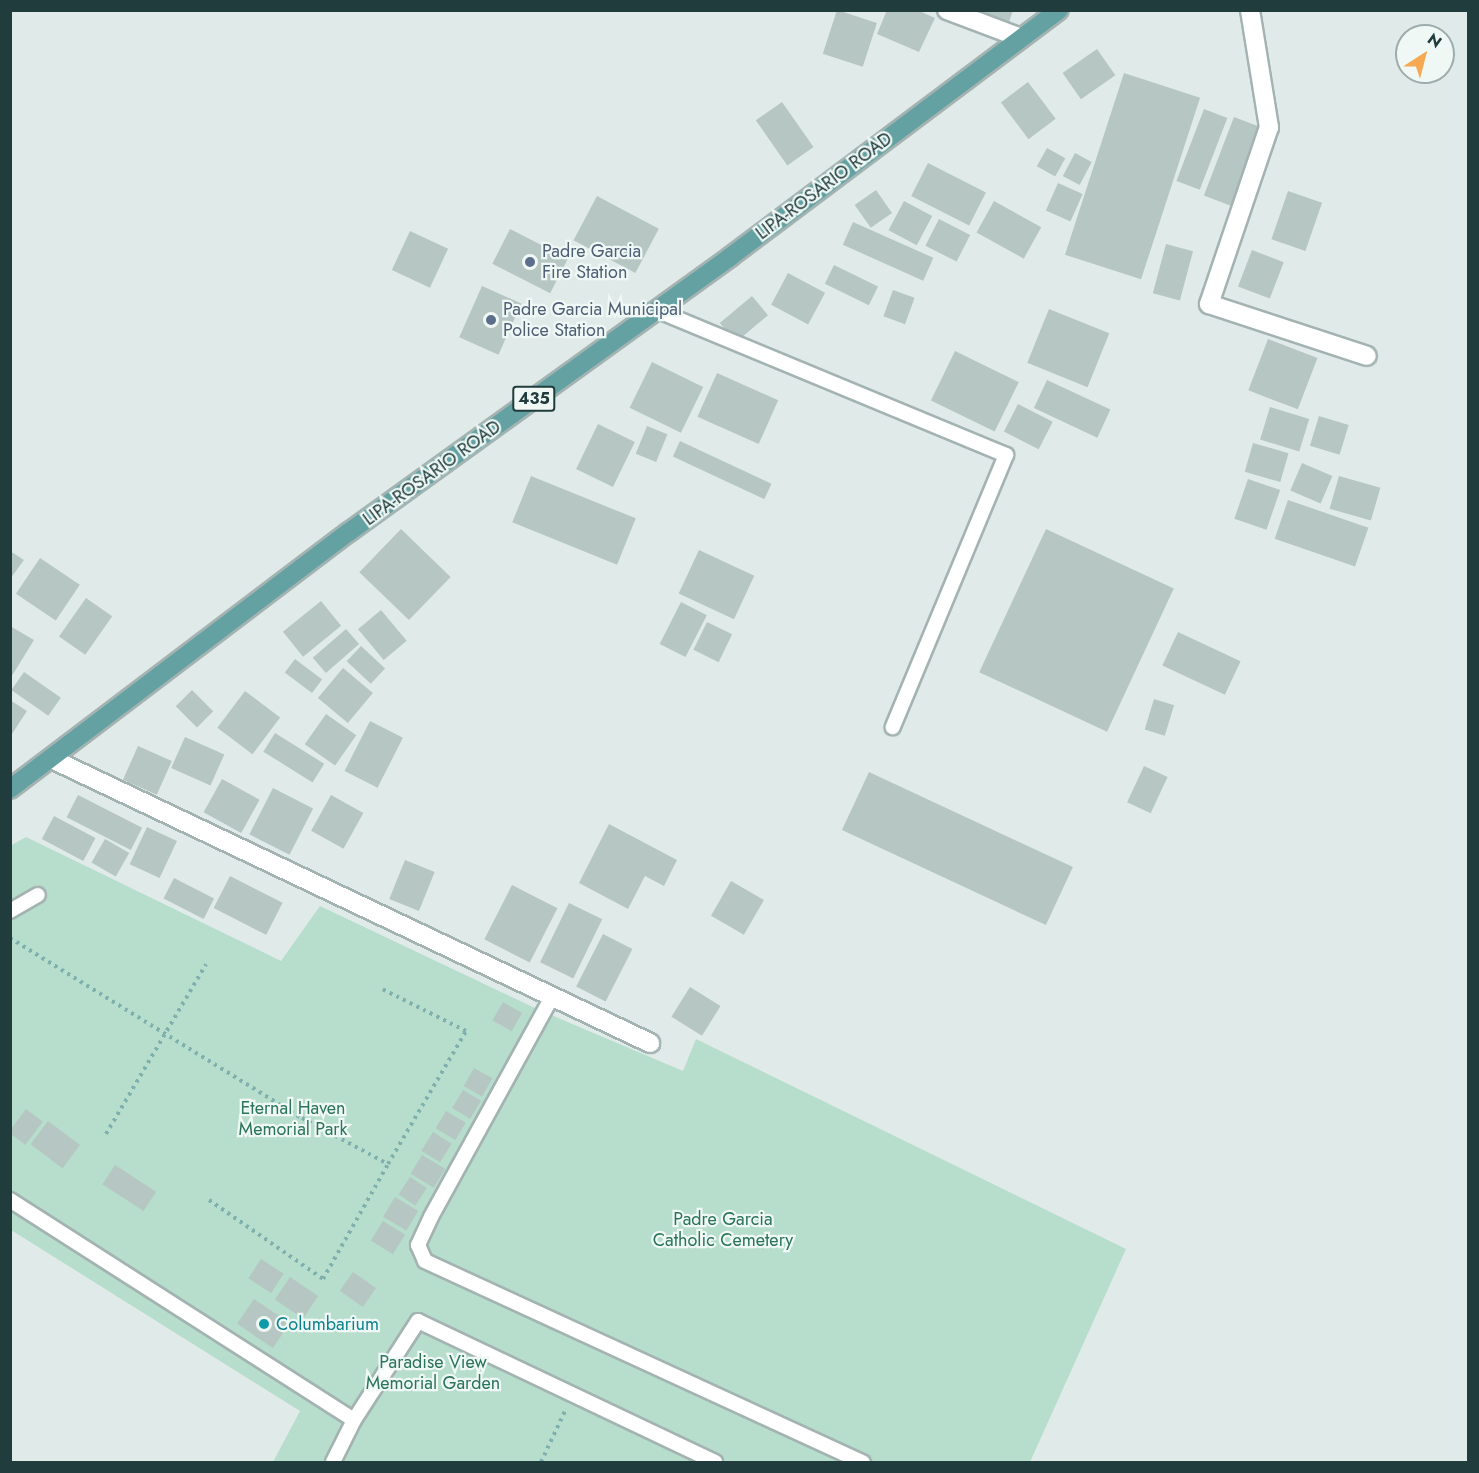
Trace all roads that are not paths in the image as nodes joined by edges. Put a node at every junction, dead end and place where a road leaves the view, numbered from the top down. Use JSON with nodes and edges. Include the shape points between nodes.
{"nodes":[{"id":1,"x":947,"y":10,"type":"edge"},
{"id":2,"x":1059,"y":10,"type":"edge"},
{"id":3,"x":1250,"y":10,"type":"edge"},
{"id":4,"x":1021,"y":38,"type":"junction"},
{"id":5,"x":656,"y":310,"type":"junction"},
{"id":6,"x":1367,"y":356,"type":"dead end"},
{"id":7,"x":894,"y":727,"type":"dead end"},
{"id":8,"x":54,"y":760,"type":"junction"},
{"id":9,"x":10,"y":789,"type":"edge"},
{"id":10,"x":38,"y":895,"type":"dead end"},
{"id":11,"x":10,"y":911,"type":"edge"},
{"id":12,"x":553,"y":995,"type":"junction"},
{"id":13,"x":650,"y":1043,"type":"dead end"},
{"id":14,"x":10,"y":1200,"type":"edge"},
{"id":15,"x":354,"y":1420,"type":"junction"},
{"id":16,"x":333,"y":1462,"type":"edge"},
{"id":17,"x":715,"y":1462,"type":"edge"},
{"id":18,"x":863,"y":1462,"type":"edge"}],
"edges":[{"from":1,"to":4,"type":"street"},
{"from":2,"to":4,"type":"main road","name":"LIPA-ROSARIO ROAD","number":"435"},
{"from":3,"to":6,"type":"street","via":[[1269,127],[1209,304]]},
{"from":4,"to":5,"type":"main road","name":"LIPA-ROSARIO ROAD","number":"435"},
{"from":5,"to":7,"type":"lane","via":[[1006,455]]},
{"from":5,"to":8,"type":"main road","name":"LIPA-ROSARIO ROAD","number":"435","via":[[350,532]]},
{"from":8,"to":9,"type":"main road","name":"LIPA-ROSARIO ROAD","number":"435"},
{"from":8,"to":12,"type":"street"},
{"from":10,"to":11,"type":"lane"},
{"from":12,"to":13,"type":"street"},
{"from":12,"to":18,"type":"lane","via":[[422,1236],[418,1245],[425,1261]]},
{"from":14,"to":15,"type":"lane"},
{"from":15,"to":16,"type":"lane"},
{"from":15,"to":17,"type":"lane","via":[[418,1321]]}]}
